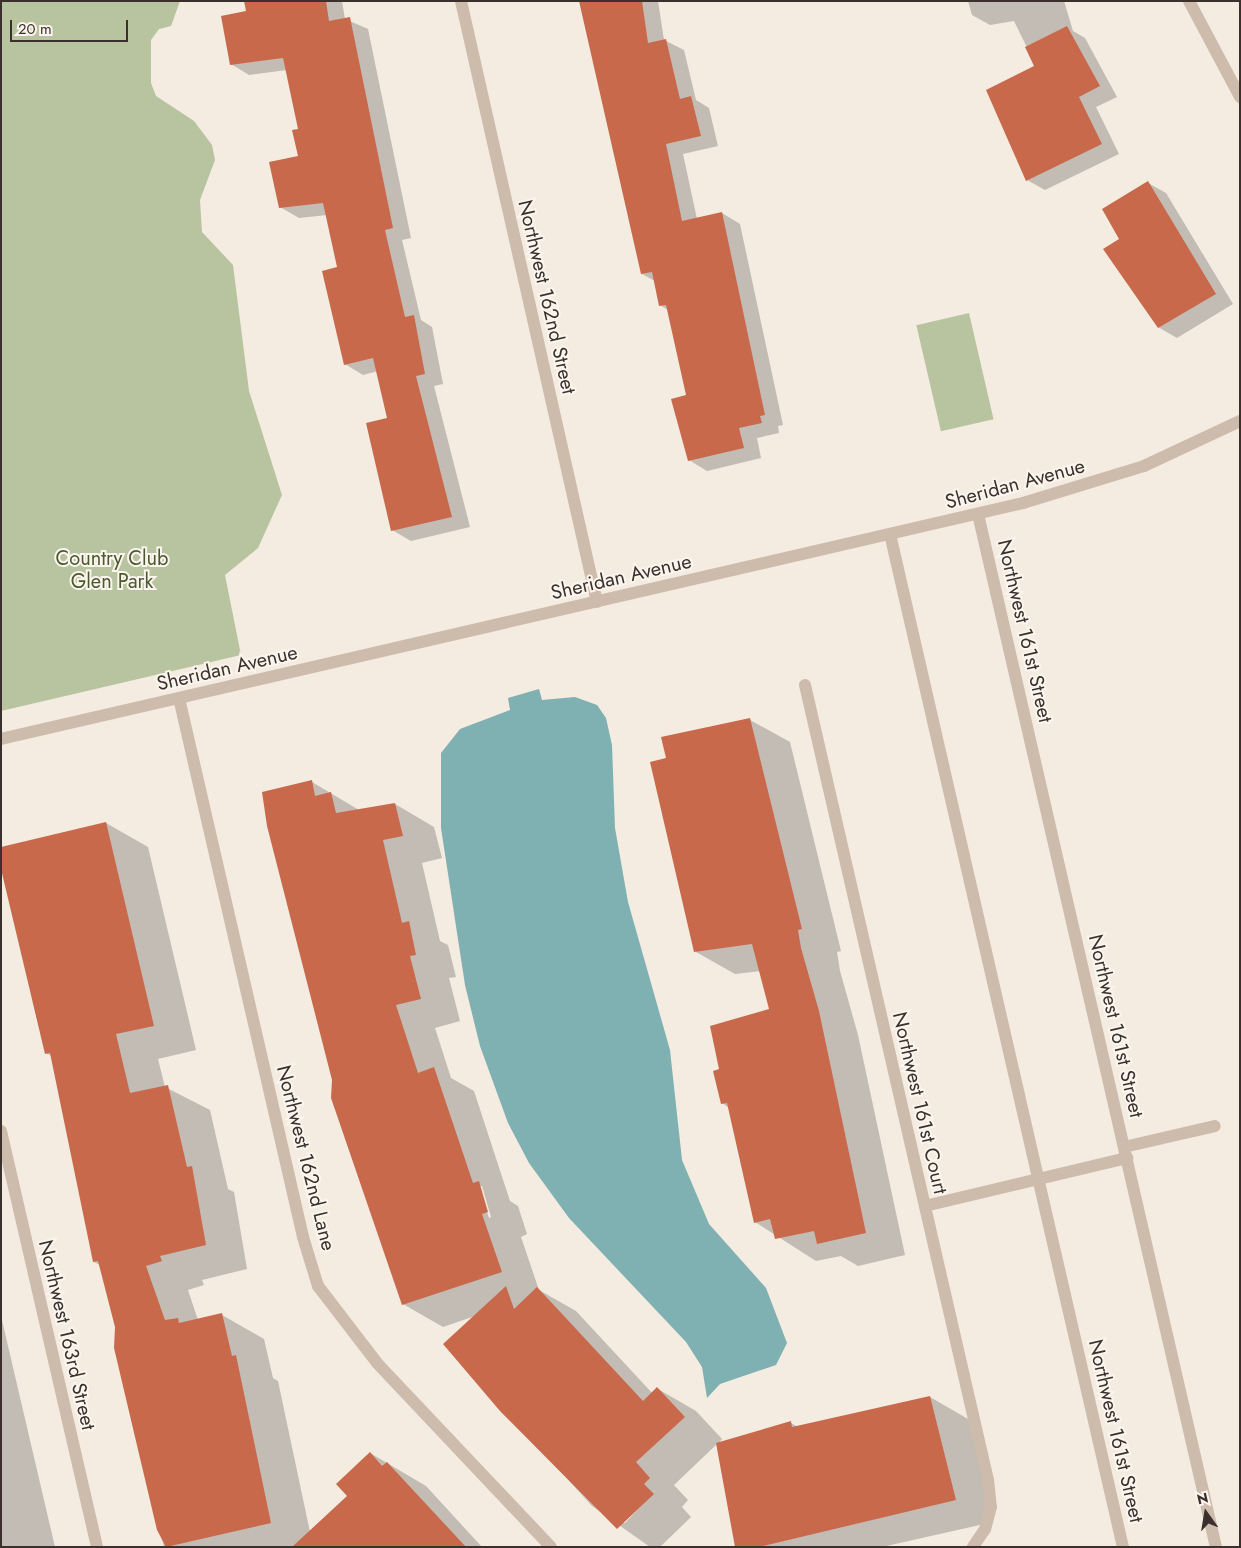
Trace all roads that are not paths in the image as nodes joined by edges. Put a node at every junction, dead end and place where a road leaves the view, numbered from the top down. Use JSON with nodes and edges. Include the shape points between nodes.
{"nodes":[{"id":1,"x":461,"y":1,"type":"edge"},
{"id":2,"x":1189,"y":1,"type":"edge"},
{"id":3,"x":1240,"y":97,"type":"edge"},
{"id":4,"x":1240,"y":421,"type":"edge"},
{"id":5,"x":978,"y":514,"type":"junction"},
{"id":6,"x":890,"y":534,"type":"junction"},
{"id":7,"x":597,"y":602,"type":"junction"},
{"id":8,"x":805,"y":685,"type":"dead end"},
{"id":9,"x":179,"y":698,"type":"junction"},
{"id":10,"x":1,"y":739,"type":"edge"},
{"id":11,"x":1215,"y":1126,"type":"dead end"},
{"id":12,"x":1,"y":1131,"type":"edge"},
{"id":13,"x":1126,"y":1153,"type":"junction"},
{"id":14,"x":1038,"y":1179,"type":"junction"},
{"id":15,"x":924,"y":1206,"type":"junction"},
{"id":16,"x":97,"y":1547,"type":"edge"},
{"id":17,"x":550,"y":1547,"type":"edge"},
{"id":18,"x":973,"y":1547,"type":"edge"},
{"id":19,"x":1123,"y":1547,"type":"edge"},
{"id":20,"x":1216,"y":1547,"type":"edge"}],
"edges":[{"from":1,"to":7,"type":"street","name":"Northwest 162nd Street"},
{"from":2,"to":3,"type":"street"},
{"from":4,"to":5,"type":"street","name":"Sheridan Avenue","via":[[1144,466],[1070,491]]},
{"from":5,"to":6,"type":"street","name":"Sheridan Avenue"},
{"from":5,"to":13,"type":"street","name":"Northwest 161st Street"},
{"from":6,"to":7,"type":"street","name":"Sheridan Avenue"},
{"from":6,"to":14,"type":"street","name":"Northwest 161st Street"},
{"from":7,"to":9,"type":"street","name":"Sheridan Avenue"},
{"from":8,"to":15,"type":"street","name":"Northwest 161st Court"},
{"from":9,"to":10,"type":"street","name":"Sheridan Avenue"},
{"from":9,"to":17,"type":"street","name":"Northwest 162nd Lane","via":[[303,1237],[318,1286],[345,1326],[385,1372]]},
{"from":11,"to":13,"type":"street"},
{"from":12,"to":16,"type":"street","name":"Northwest 163rd Street"},
{"from":13,"to":14,"type":"street"},
{"from":13,"to":20,"type":"street","name":"Northwest 161st Street"},
{"from":14,"to":15,"type":"street"},
{"from":14,"to":19,"type":"street","name":"Northwest 161st Street"},
{"from":15,"to":18,"type":"street","name":"Northwest 161st Court","via":[[988,1480],[991,1507],[985,1529]]}]}
